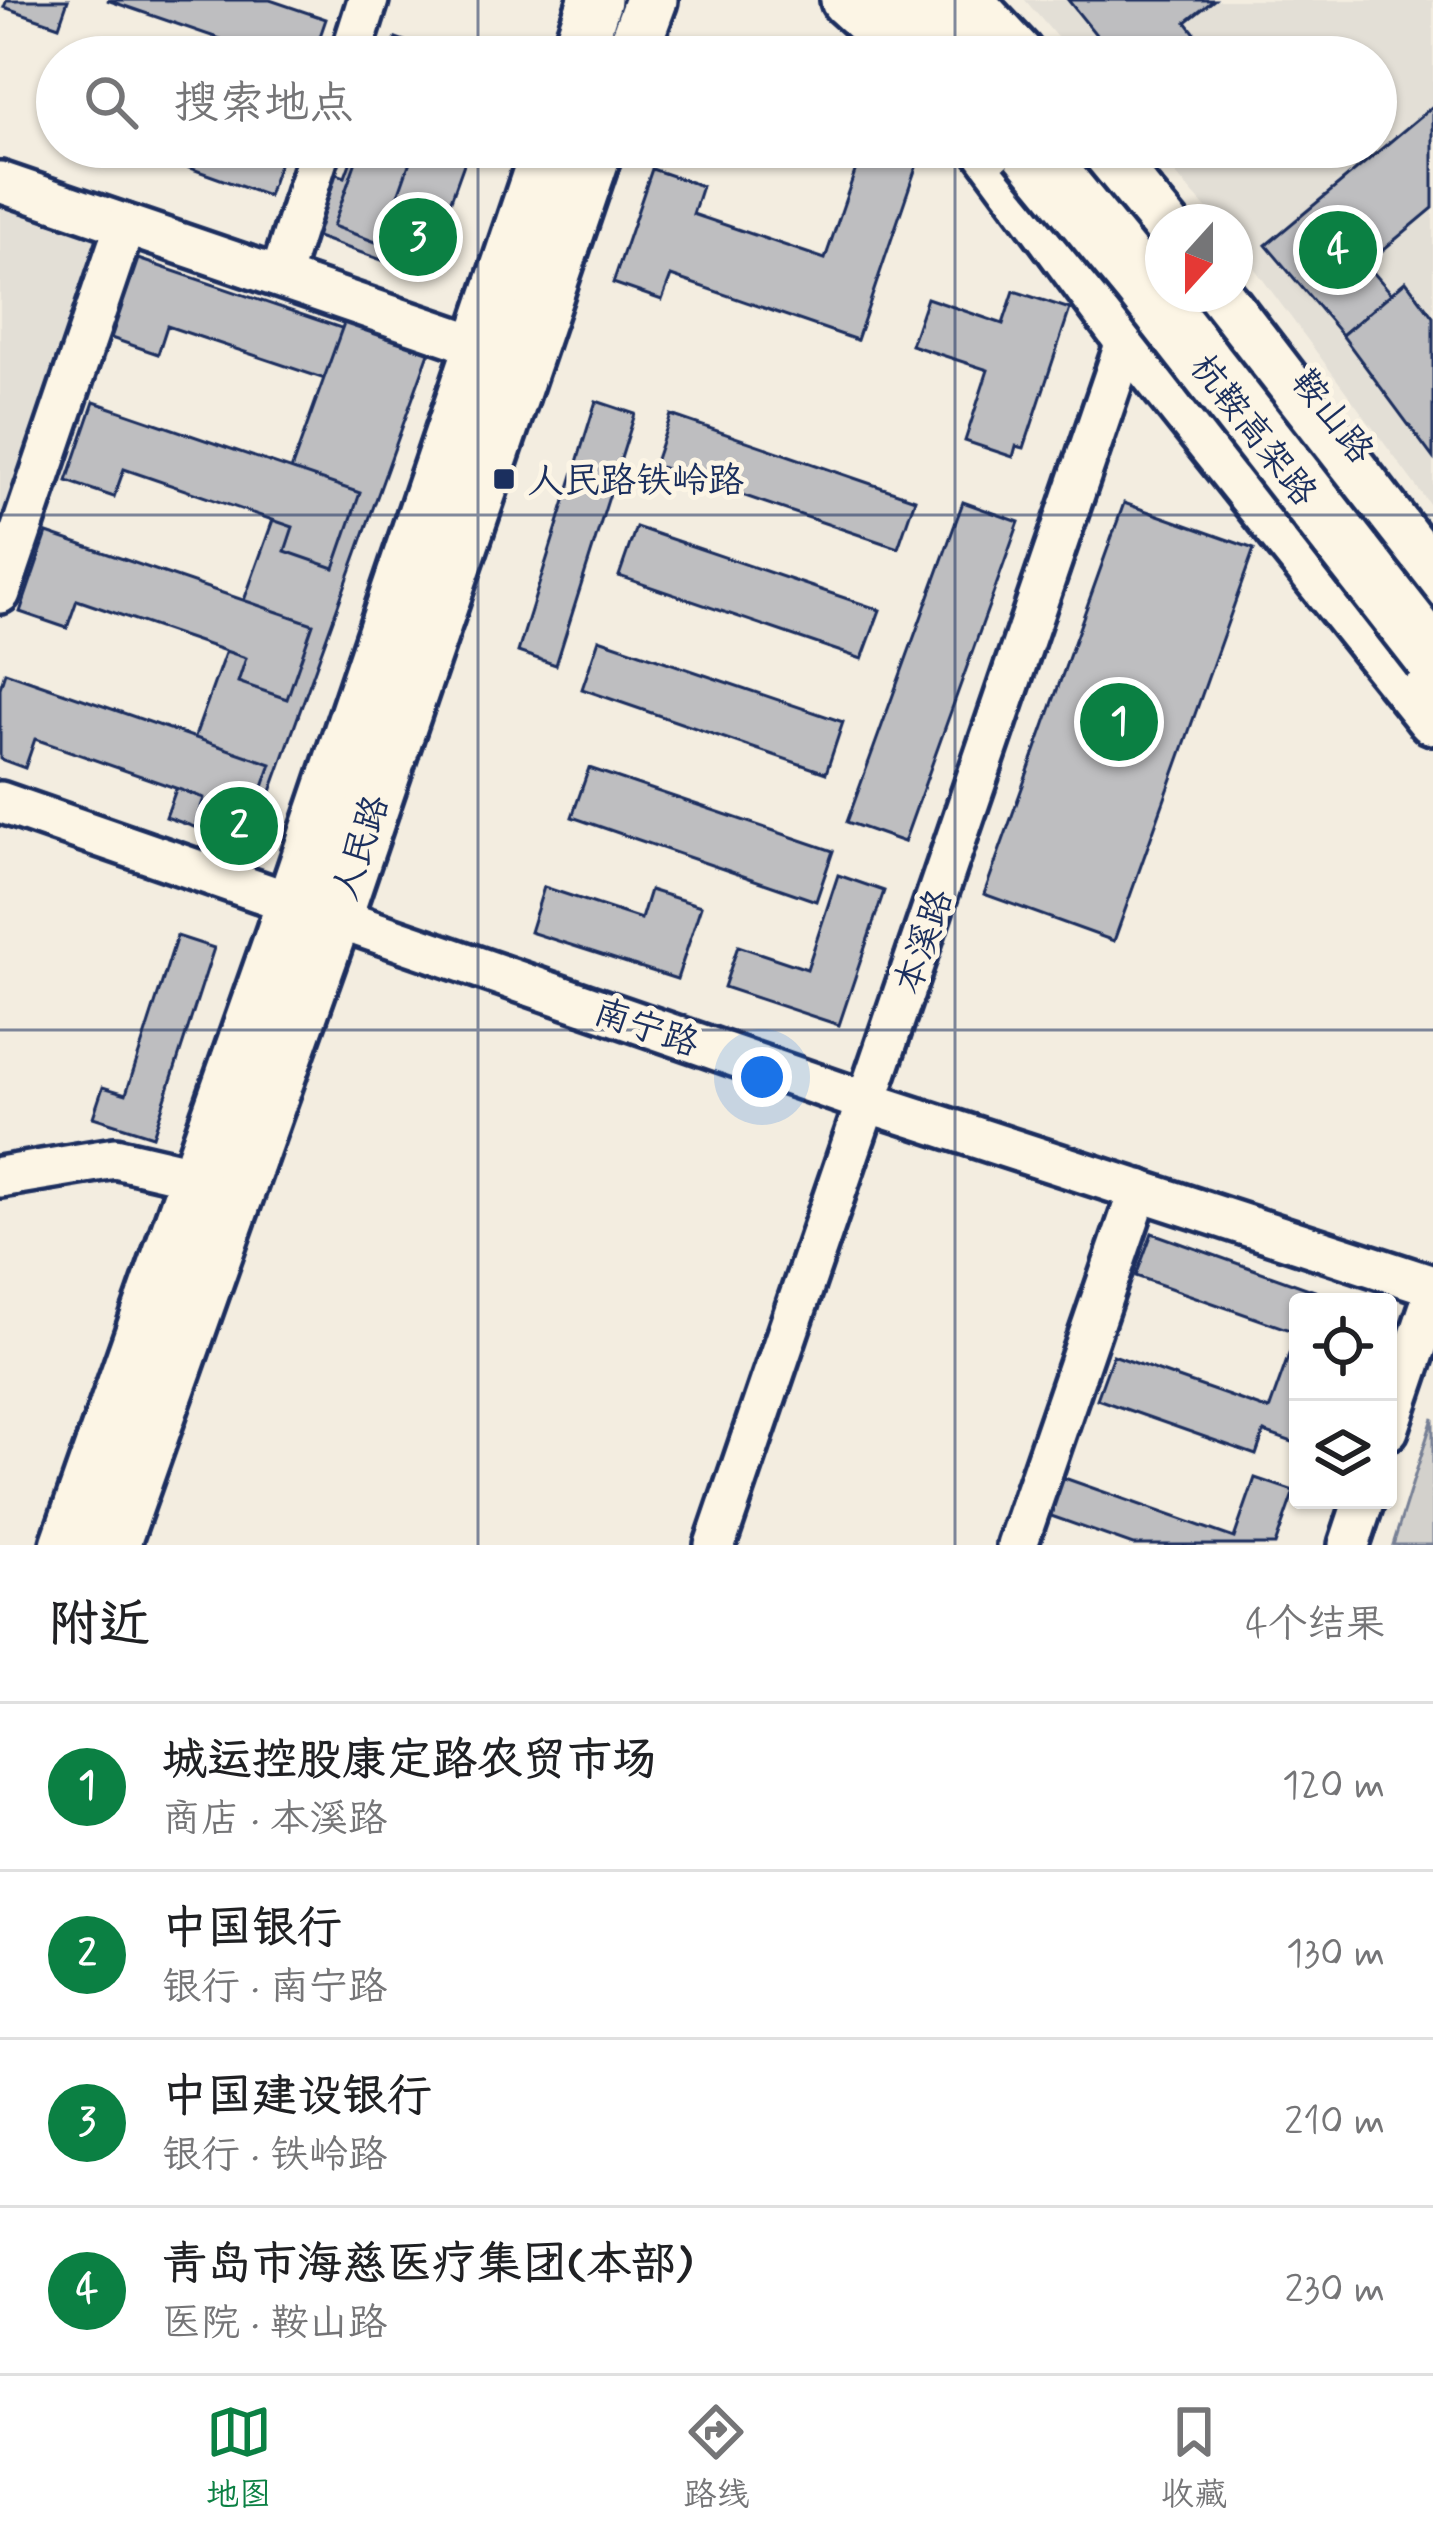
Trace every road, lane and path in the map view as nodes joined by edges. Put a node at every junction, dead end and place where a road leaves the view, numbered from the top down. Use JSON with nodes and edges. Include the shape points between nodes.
{"nodes":[{"id":1,"x":368,"y":0,"type":"edge"},
{"id":2,"x":651,"y":0,"type":"edge"},
{"id":3,"x":847,"y":0,"type":"edge"},
{"id":4,"x":893,"y":0,"type":"edge"},
{"id":5,"x":961,"y":0,"type":"edge"},
{"id":6,"x":984,"y":0,"type":"edge"},
{"id":7,"x":357,"y":36,"type":"edge"},
{"id":8,"x":638,"y":36,"type":"edge"},
{"id":9,"x":887,"y":36,"type":"edge"},
{"id":10,"x":927,"y":36,"type":"edge"},
{"id":11,"x":995,"y":36,"type":"edge"},
{"id":12,"x":1017,"y":36,"type":"edge"},
{"id":13,"x":314,"y":168,"type":"edge"},
{"id":14,"x":543,"y":168,"type":"edge"},
{"id":15,"x":588,"y":168,"type":"edge"},
{"id":16,"x":1004,"y":168,"type":"edge"},
{"id":17,"x":1046,"y":168,"type":"edge"},
{"id":18,"x":1114,"y":168,"type":"edge"},
{"id":19,"x":1131,"y":168,"type":"edge"},
{"id":20,"x":0,"y":182,"type":"edge"},
{"id":21,"x":1150,"y":204,"type":"edge"},
{"id":22,"x":1155,"y":204,"type":"edge"},
{"id":23,"x":125,"y":225,"type":"junction"},
{"id":24,"x":280,"y":278,"type":"junction"},
{"id":25,"x":1145,"y":290,"type":"edge"},
{"id":26,"x":1226,"y":312,"type":"edge"},
{"id":27,"x":1253,"y":312,"type":"edge"},
{"id":28,"x":1128,"y":336,"type":"junction"},
{"id":29,"x":502,"y":354,"type":"junction"},
{"id":30,"x":1433,"y":541,"type":"edge"},
{"id":31,"x":1433,"y":582,"type":"edge"},
{"id":32,"x":0,"y":593,"type":"edge"},
{"id":33,"x":1433,"y":657,"type":"edge"},
{"id":34,"x":1433,"y":718,"type":"edge"},
{"id":35,"x":0,"y":802,"type":"edge"},
{"id":36,"x":314,"y":911,"type":"junction"},
{"id":37,"x":867,"y":1102,"type":"junction"},
{"id":38,"x":0,"y":1177,"type":"edge"},
{"id":39,"x":197,"y":1178,"type":"junction"},
{"id":40,"x":1139,"y":1190,"type":"junction"},
{"id":41,"x":1433,"y":1286,"type":"edge"},
{"id":42,"x":1433,"y":1297,"type":"edge"},
{"id":43,"x":1397,"y":1403,"type":"edge"},
{"id":44,"x":1361,"y":1509,"type":"edge"},
{"id":45,"x":67,"y":1545,"type":"edge"},
{"id":46,"x":113,"y":1545,"type":"edge"},
{"id":47,"x":715,"y":1545,"type":"edge"},
{"id":48,"x":1018,"y":1545,"type":"edge"},
{"id":49,"x":1349,"y":1545,"type":"edge"}],
"edges":[{"from":1,"to":7,"type":"street"},
{"from":2,"to":8,"type":"main road"},
{"from":3,"to":9,"type":"main road"},
{"from":4,"to":10,"type":"highway"},
{"from":5,"to":11,"type":"highway"},
{"from":6,"to":12,"type":"main road"},
{"from":13,"to":24,"type":"street"},
{"from":14,"to":29,"type":"main road","name":"人民路"},
{"from":15,"to":29,"type":"main road","name":"人民路"},
{"from":16,"to":28,"type":"main road"},
{"from":17,"to":33,"type":"highway","name":"杭鞍高架路","bridge":true},
{"from":18,"to":21,"type":"highway"},
{"from":19,"to":22,"type":"main road"},
{"from":20,"to":23,"type":"street"},
{"from":23,"to":24,"type":"street"},
{"from":23,"to":32,"type":"street"},
{"from":24,"to":29,"type":"street"},
{"from":25,"to":28,"type":"main road"},
{"from":26,"to":31,"type":"highway","name":"杭鞍高架路"},
{"from":27,"to":30,"type":"main road","name":"鞍山路"},
{"from":28,"to":34,"type":"main road"},
{"from":28,"to":37,"type":"street","name":"本溪路"},
{"from":29,"to":36,"type":"main road","name":"人民路"},
{"from":35,"to":36,"type":"street","name":"南宁路"},
{"from":36,"to":37,"type":"street","name":"南宁路"},
{"from":36,"to":39,"type":"main road","name":"人民路"},
{"from":36,"to":46,"type":"main road","name":"人民路"},
{"from":37,"to":40,"type":"street","name":"南宁路"},
{"from":37,"to":47,"type":"street","name":"本溪路"},
{"from":38,"to":39,"type":"street","via":[[115,1158]]},
{"from":39,"to":45,"type":"main road","name":"人民路"},
{"from":40,"to":41,"type":"street","name":"南宁路"},
{"from":40,"to":48,"type":"street"},
{"from":42,"to":43,"type":"street"},
{"from":44,"to":49,"type":"street"}]}
